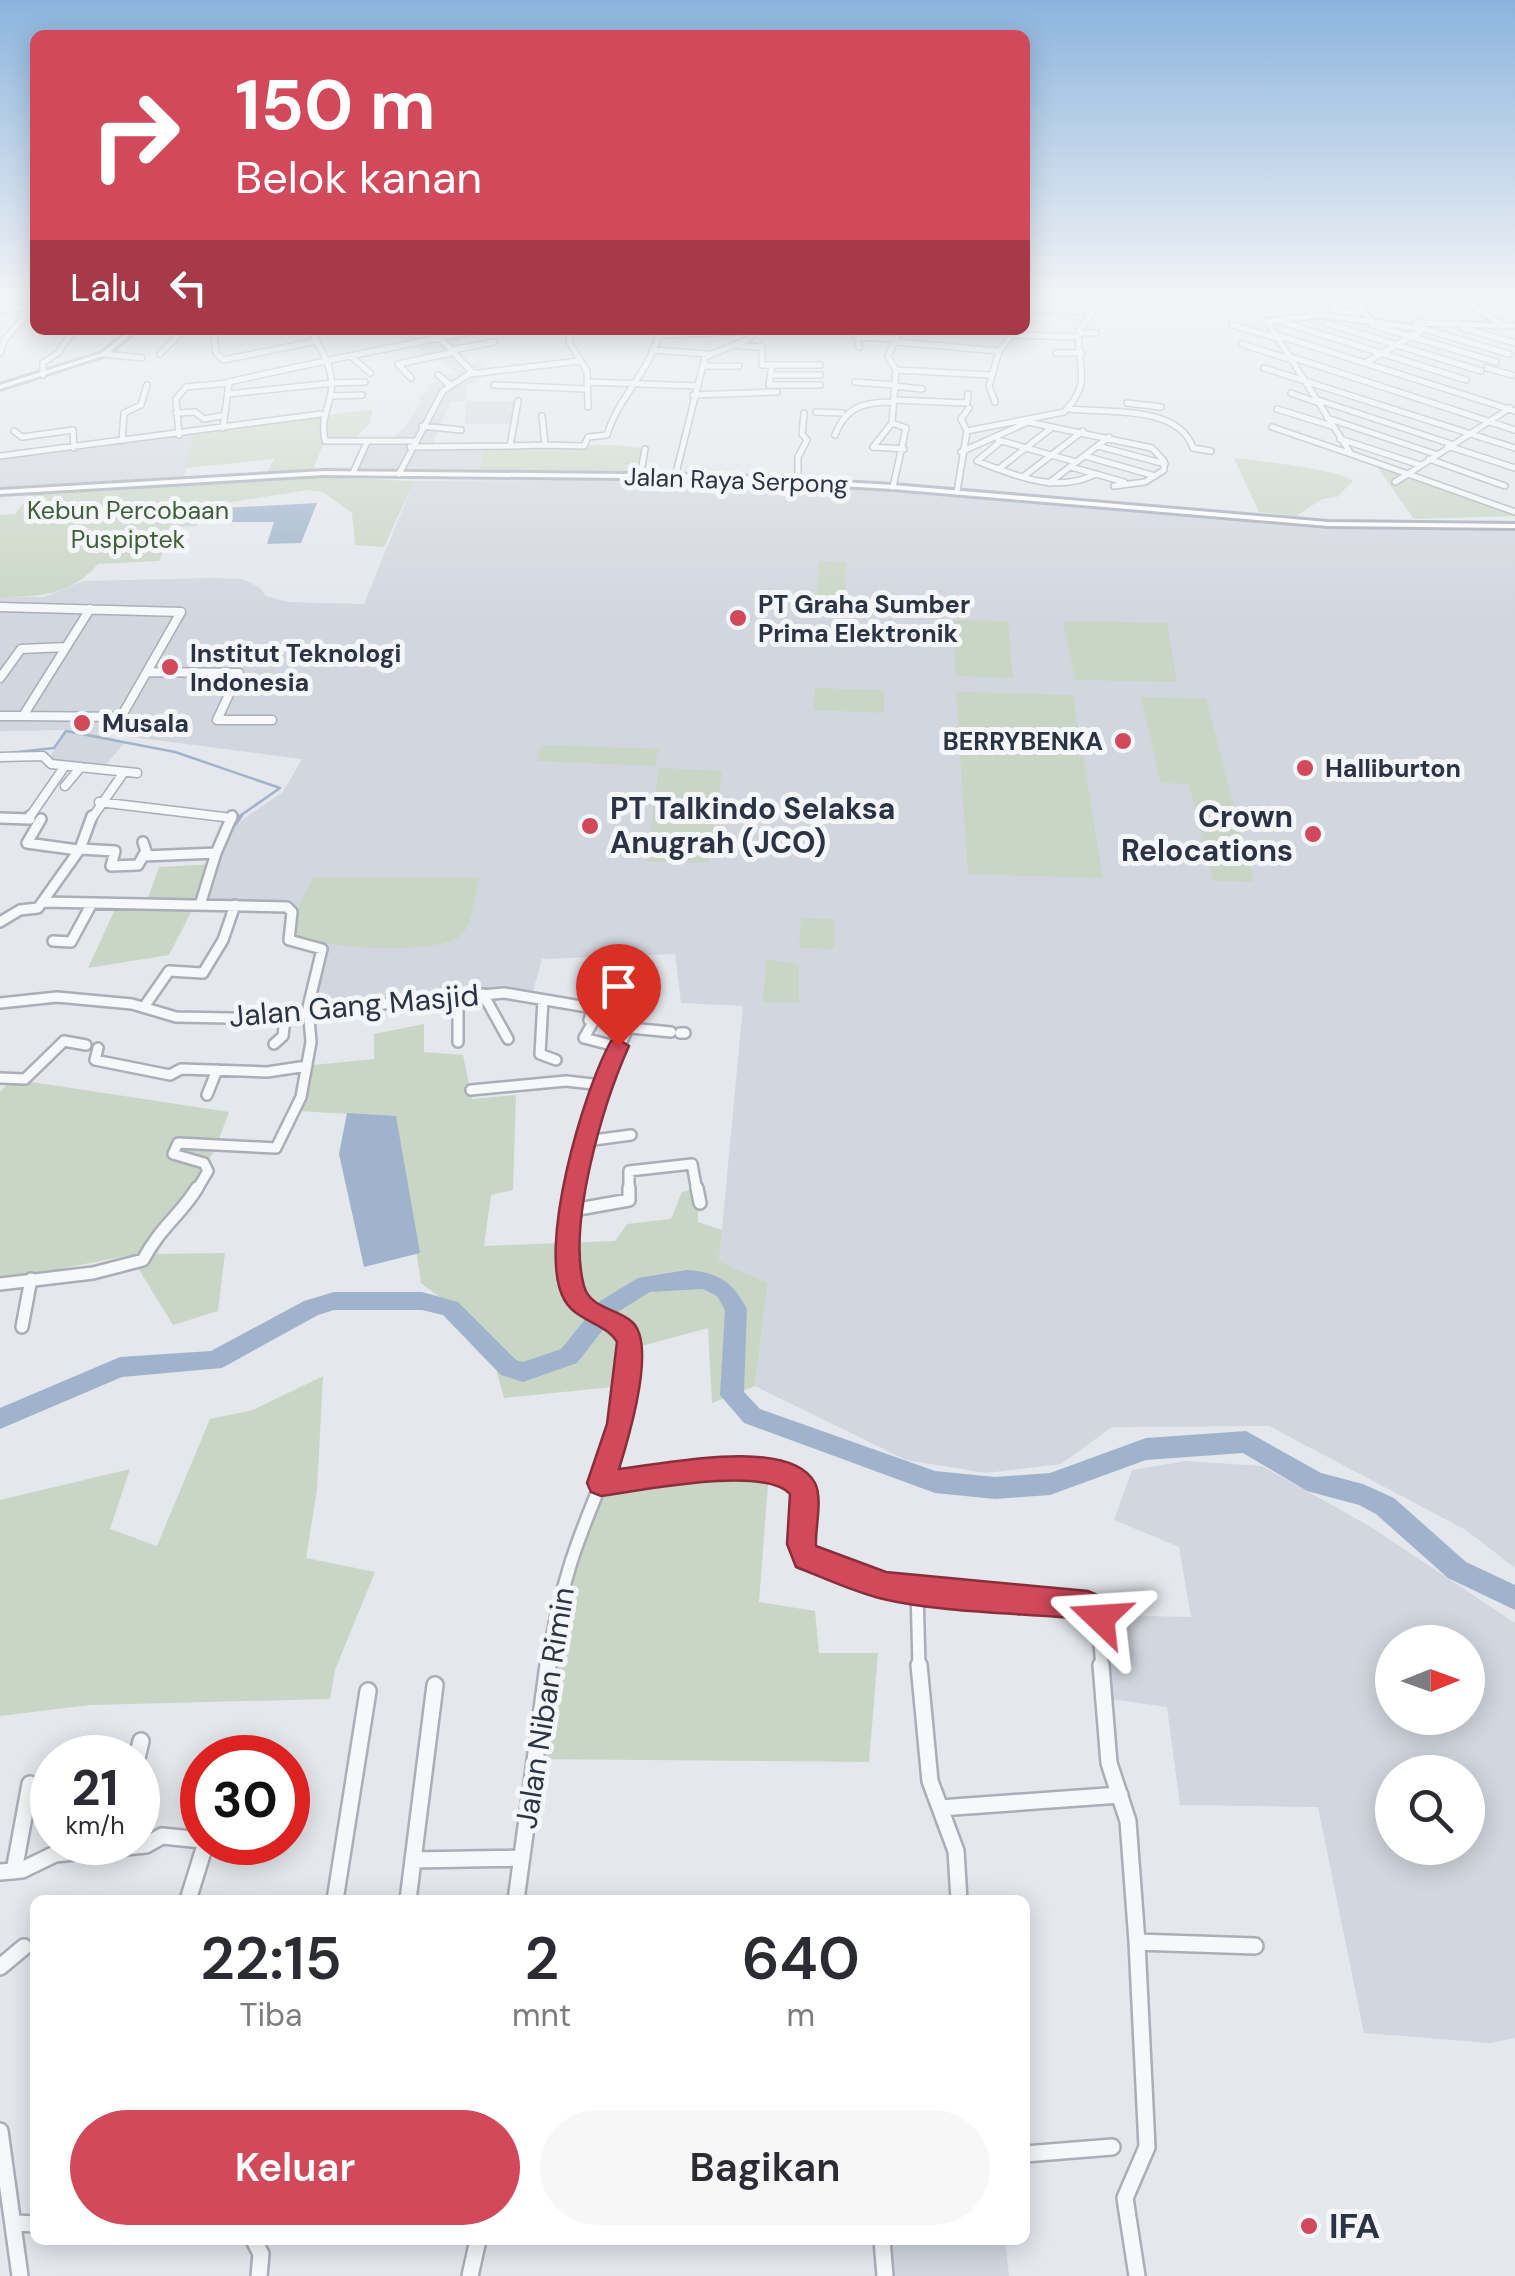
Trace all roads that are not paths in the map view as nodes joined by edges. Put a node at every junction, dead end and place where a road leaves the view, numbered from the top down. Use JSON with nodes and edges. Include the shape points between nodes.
{"nodes":[{"id":1,"x":142,"y":404,"type":"edge"},
{"id":2,"x":176,"y":404,"type":"edge"},
{"id":3,"x":225,"y":404,"type":"edge"},
{"id":4,"x":326,"y":404,"type":"edge"},
{"id":5,"x":437,"y":404,"type":"edge"},
{"id":6,"x":517,"y":404,"type":"edge"},
{"id":7,"x":623,"y":404,"type":"edge"},
{"id":8,"x":691,"y":404,"type":"edge"},
{"id":9,"x":855,"y":404,"type":"edge"},
{"id":10,"x":894,"y":404,"type":"edge"},
{"id":11,"x":1073,"y":404,"type":"edge"},
{"id":12,"x":1131,"y":404,"type":"edge"},
{"id":13,"x":1139,"y":404,"type":"edge"},
{"id":14,"x":1318,"y":404,"type":"edge"},
{"id":15,"x":1328,"y":404,"type":"edge"},
{"id":16,"x":1383,"y":404,"type":"edge"},
{"id":17,"x":1437,"y":404,"type":"edge"},
{"id":18,"x":1152,"y":406,"type":"junction"},
{"id":19,"x":969,"y":408,"type":"dead end"},
{"id":20,"x":1161,"y":408,"type":"dead end"},
{"id":21,"x":1277,"y":408,"type":"dead end"},
{"id":22,"x":1513,"y":408,"type":"edge"},
{"id":23,"x":816,"y":412,"type":"dead end"},
{"id":24,"x":1068,"y":412,"type":"junction"},
{"id":25,"x":176,"y":413,"type":"junction"},
{"id":26,"x":804,"y":413,"type":"dead end"},
{"id":27,"x":842,"y":413,"type":"junction"},
{"id":28,"x":321,"y":414,"type":"junction"},
{"id":29,"x":603,"y":414,"type":"dead end"},
{"id":30,"x":613,"y":414,"type":"junction"},
{"id":31,"x":221,"y":416,"type":"junction"},
{"id":32,"x":542,"y":416,"type":"dead end"},
{"id":33,"x":1128,"y":416,"type":"junction"},
{"id":34,"x":1146,"y":418,"type":"dead end"},
{"id":35,"x":1488,"y":421,"type":"junction"},
{"id":36,"x":892,"y":422,"type":"junction"},
{"id":37,"x":1329,"y":422,"type":"junction"},
{"id":38,"x":422,"y":426,"type":"junction"},
{"id":39,"x":1272,"y":427,"type":"dead end"},
{"id":40,"x":222,"y":428,"type":"junction"},
{"id":41,"x":1050,"y":429,"type":"junction"},
{"id":42,"x":462,"y":430,"type":"dead end"},
{"id":43,"x":1515,"y":430,"type":"edge"},
{"id":44,"x":14,"y":431,"type":"dead end"},
{"id":45,"x":967,"y":431,"type":"junction"},
{"id":46,"x":1081,"y":431,"type":"junction"},
{"id":47,"x":1469,"y":433,"type":"junction"},
{"id":48,"x":178,"y":434,"type":"junction"},
{"id":49,"x":836,"y":436,"type":"dead end"},
{"id":50,"x":1112,"y":438,"type":"junction"},
{"id":51,"x":1340,"y":439,"type":"junction"},
{"id":52,"x":999,"y":440,"type":"junction"},
{"id":53,"x":122,"y":441,"type":"junction"},
{"id":54,"x":367,"y":442,"type":"junction"},
{"id":55,"x":411,"y":444,"type":"junction"},
{"id":56,"x":544,"y":445,"type":"junction"},
{"id":57,"x":1450,"y":445,"type":"junction"},
{"id":58,"x":510,"y":446,"type":"junction"},
{"id":59,"x":1098,"y":446,"type":"junction"},
{"id":60,"x":74,"y":448,"type":"junction"},
{"id":61,"x":645,"y":448,"type":"dead end"},
{"id":62,"x":1026,"y":448,"type":"junction"},
{"id":63,"x":1515,"y":448,"type":"edge"},
{"id":64,"x":904,"y":449,"type":"junction"},
{"id":65,"x":1211,"y":451,"type":"dead end"},
{"id":66,"x":961,"y":452,"type":"junction"},
{"id":67,"x":1351,"y":454,"type":"junction"},
{"id":68,"x":0,"y":456,"type":"edge"},
{"id":69,"x":1051,"y":456,"type":"junction"},
{"id":70,"x":1085,"y":456,"type":"junction"},
{"id":71,"x":1432,"y":457,"type":"junction"},
{"id":72,"x":1165,"y":464,"type":"junction"},
{"id":73,"x":1073,"y":465,"type":"junction"},
{"id":74,"x":1420,"y":465,"type":"junction"},
{"id":75,"x":1000,"y":468,"type":"junction"},
{"id":76,"x":1515,"y":468,"type":"edge"},
{"id":77,"x":353,"y":473,"type":"junction"},
{"id":78,"x":399,"y":474,"type":"junction"},
{"id":79,"x":1096,"y":474,"type":"junction"},
{"id":80,"x":1408,"y":474,"type":"junction"},
{"id":81,"x":1024,"y":476,"type":"junction"},
{"id":82,"x":640,"y":477,"type":"junction"},
{"id":83,"x":675,"y":477,"type":"junction"},
{"id":84,"x":1156,"y":477,"type":"junction"},
{"id":85,"x":1515,"y":479,"type":"edge"},
{"id":86,"x":798,"y":480,"type":"junction"},
{"id":87,"x":1395,"y":482,"type":"dead end"},
{"id":88,"x":1049,"y":483,"type":"junction"},
{"id":89,"x":1081,"y":484,"type":"junction"},
{"id":90,"x":1130,"y":484,"type":"junction"},
{"id":91,"x":893,"y":486,"type":"junction"},
{"id":92,"x":1095,"y":486,"type":"dead end"},
{"id":93,"x":1114,"y":486,"type":"dead end"},
{"id":94,"x":1506,"y":486,"type":"junction"},
{"id":95,"x":0,"y":492,"type":"edge"},
{"id":96,"x":956,"y":492,"type":"junction"},
{"id":97,"x":1485,"y":501,"type":"junction"},
{"id":98,"x":1515,"y":512,"type":"edge"},
{"id":99,"x":1515,"y":523,"type":"edge"},
{"id":100,"x":0,"y":607,"type":"edge"},
{"id":101,"x":90,"y":609,"type":"junction"},
{"id":102,"x":66,"y":648,"type":"junction"},
{"id":103,"x":147,"y":672,"type":"junction"},
{"id":104,"x":0,"y":678,"type":"edge"},
{"id":105,"x":0,"y":716,"type":"edge"},
{"id":106,"x":22,"y":716,"type":"junction"},
{"id":107,"x":272,"y":720,"type":"dead end"},
{"id":108,"x":0,"y":756,"type":"edge"},
{"id":109,"x":65,"y":766,"type":"junction"},
{"id":110,"x":81,"y":768,"type":"junction"},
{"id":111,"x":124,"y":772,"type":"junction"},
{"id":112,"x":137,"y":773,"type":"dead end"},
{"id":113,"x":65,"y":786,"type":"dead end"},
{"id":114,"x":100,"y":802,"type":"junction"},
{"id":115,"x":0,"y":818,"type":"edge"},
{"id":116,"x":28,"y":819,"type":"junction"},
{"id":117,"x":143,"y":842,"type":"dead end"},
{"id":118,"x":79,"y":850,"type":"junction"},
{"id":119,"x":216,"y":853,"type":"junction"},
{"id":120,"x":144,"y":856,"type":"junction"},
{"id":121,"x":44,"y":902,"type":"junction"},
{"id":122,"x":200,"y":905,"type":"junction"},
{"id":123,"x":91,"y":906,"type":"junction"},
{"id":124,"x":235,"y":906,"type":"junction"},
{"id":125,"x":0,"y":922,"type":"edge"},
{"id":126,"x":53,"y":941,"type":"dead end"},
{"id":127,"x":608,"y":978,"type":"dead end"},
{"id":128,"x":482,"y":994,"type":"junction"},
{"id":129,"x":458,"y":996,"type":"junction"},
{"id":130,"x":543,"y":1000,"type":"junction"},
{"id":131,"x":0,"y":1003,"type":"edge"},
{"id":132,"x":144,"y":1006,"type":"junction"},
{"id":133,"x":599,"y":1009,"type":"junction"},
{"id":134,"x":308,"y":1012,"type":"junction"},
{"id":135,"x":285,"y":1018,"type":"junction"},
{"id":136,"x":631,"y":1028,"type":"junction"},
{"id":137,"x":679,"y":1033,"type":"dead end"},
{"id":138,"x":508,"y":1039,"type":"dead end"},
{"id":139,"x":458,"y":1042,"type":"dead end"},
{"id":140,"x":86,"y":1044,"type":"dead end"},
{"id":141,"x":274,"y":1044,"type":"dead end"},
{"id":142,"x":618,"y":1046,"type":"junction"},
{"id":143,"x":98,"y":1048,"type":"dead end"},
{"id":144,"x":556,"y":1060,"type":"dead end"},
{"id":145,"x":307,"y":1066,"type":"junction"},
{"id":146,"x":218,"y":1070,"type":"junction"},
{"id":147,"x":0,"y":1078,"type":"edge"},
{"id":148,"x":602,"y":1085,"type":"junction"},
{"id":149,"x":471,"y":1090,"type":"dead end"},
{"id":150,"x":207,"y":1094,"type":"dead end"},
{"id":151,"x":631,"y":1135,"type":"dead end"},
{"id":152,"x":586,"y":1141,"type":"junction"},
{"id":153,"x":700,"y":1204,"type":"dead end"},
{"id":154,"x":573,"y":1210,"type":"junction"},
{"id":155,"x":31,"y":1280,"type":"junction"},
{"id":156,"x":0,"y":1284,"type":"edge"},
{"id":157,"x":22,"y":1326,"type":"dead end"},
{"id":158,"x":601,"y":1483,"type":"junction"},
{"id":159,"x":917,"y":1589,"type":"junction"},
{"id":160,"x":434,"y":1685,"type":"dead end"},
{"id":161,"x":368,"y":1691,"type":"dead end"},
{"id":162,"x":30,"y":1784,"type":"dead end"},
{"id":163,"x":1120,"y":1796,"type":"junction"},
{"id":164,"x":940,"y":1808,"type":"junction"},
{"id":165,"x":521,"y":1858,"type":"junction"},
{"id":166,"x":413,"y":1860,"type":"junction"},
{"id":167,"x":197,"y":1865,"type":"edge"},
{"id":168,"x":7,"y":1872,"type":"edge"},
{"id":169,"x":189,"y":1895,"type":"edge"},
{"id":170,"x":336,"y":1895,"type":"edge"},
{"id":171,"x":409,"y":1895,"type":"edge"},
{"id":172,"x":508,"y":1895,"type":"edge"},
{"id":173,"x":959,"y":1895,"type":"edge"},
{"id":174,"x":1137,"y":1942,"type":"junction"},
{"id":175,"x":1255,"y":1946,"type":"dead end"},
{"id":176,"x":24,"y":1947,"type":"dead end"},
{"id":177,"x":0,"y":1967,"type":"edge"},
{"id":178,"x":0,"y":2131,"type":"edge"},
{"id":179,"x":1112,"y":2146,"type":"dead end"},
{"id":180,"x":1030,"y":2154,"type":"edge"},
{"id":181,"x":16,"y":2223,"type":"junction"},
{"id":182,"x":30,"y":2224,"type":"edge"},
{"id":183,"x":256,"y":2245,"type":"edge"},
{"id":184,"x":477,"y":2245,"type":"edge"},
{"id":185,"x":882,"y":2245,"type":"edge"},
{"id":186,"x":20,"y":2276,"type":"edge"},
{"id":187,"x":258,"y":2276,"type":"edge"},
{"id":188,"x":470,"y":2276,"type":"edge"},
{"id":189,"x":885,"y":2276,"type":"edge"},
{"id":190,"x":1137,"y":2276,"type":"edge"}],
"edges":[{"from":1,"to":53,"type":"street","via":[[124,413]]},
{"from":2,"to":25,"type":"street"},
{"from":3,"to":31,"type":"street"},
{"from":4,"to":28,"type":"street"},
{"from":5,"to":38,"type":"street"},
{"from":6,"to":58,"type":"street"},
{"from":7,"to":30,"type":"street"},
{"from":8,"to":83,"type":"street"},
{"from":9,"to":27,"type":"street"},
{"from":10,"to":36,"type":"street"},
{"from":11,"to":24,"type":"street"},
{"from":12,"to":33,"type":"street"},
{"from":13,"to":18,"type":"street"},
{"from":14,"to":37,"type":"street"},
{"from":15,"to":57,"type":"street"},
{"from":16,"to":47,"type":"street"},
{"from":17,"to":35,"type":"street"},
{"from":18,"to":20,"type":"street"},
{"from":18,"to":34,"type":"street"},
{"from":19,"to":45,"type":"street","via":[[961,419]]},
{"from":21,"to":37,"type":"street"},
{"from":22,"to":35,"type":"street"},
{"from":23,"to":27,"type":"street"},
{"from":24,"to":33,"type":"street"},
{"from":24,"to":45,"type":"street"},
{"from":24,"to":46,"type":"street"},
{"from":25,"to":31,"type":"street"},
{"from":25,"to":48,"type":"street"},
{"from":26,"to":86,"type":"street","via":[[807,440],[798,457]]},
{"from":27,"to":49,"type":"street"},
{"from":28,"to":40,"type":"street"},
{"from":28,"to":54,"type":"street","via":[[326,442]]},
{"from":29,"to":30,"type":"street"},
{"from":30,"to":56,"type":"street","via":[[607,435],[587,438],[584,446]]},
{"from":31,"to":40,"type":"street"},
{"from":32,"to":56,"type":"street"},
{"from":33,"to":65,"type":"street","via":[[1172,420],[1188,432],[1193,448]]},
{"from":35,"to":43,"type":"street"},
{"from":35,"to":47,"type":"street"},
{"from":36,"to":64,"type":"street","via":[[906,428]]},
{"from":36,"to":64,"type":"street","via":[[873,447]]},
{"from":37,"to":51,"type":"street"},
{"from":37,"to":71,"type":"street"},
{"from":38,"to":42,"type":"street"},
{"from":38,"to":55,"type":"street"},
{"from":39,"to":67,"type":"street"},
{"from":40,"to":48,"type":"street"},
{"from":41,"to":46,"type":"street"},
{"from":41,"to":52,"type":"street","via":[[1026,422]]},
{"from":41,"to":62,"type":"street"},
{"from":44,"to":60,"type":"street","via":[[22,437],[73,430]]},
{"from":45,"to":66,"type":"street"},
{"from":46,"to":50,"type":"street"},
{"from":46,"to":69,"type":"street"},
{"from":47,"to":57,"type":"street"},
{"from":47,"to":63,"type":"street"},
{"from":48,"to":53,"type":"street"},
{"from":50,"to":59,"type":"street"},
{"from":50,"to":72,"type":"street","via":[[1154,449]]},
{"from":51,"to":67,"type":"street"},
{"from":51,"to":74,"type":"street"},
{"from":52,"to":62,"type":"street"},
{"from":52,"to":66,"type":"street"},
{"from":52,"to":75,"type":"street","via":[[976,459]]},
{"from":53,"to":60,"type":"street"},
{"from":54,"to":55,"type":"street"},
{"from":54,"to":77,"type":"street"},
{"from":55,"to":58,"type":"street"},
{"from":55,"to":78,"type":"street"},
{"from":56,"to":58,"type":"street"},
{"from":57,"to":71,"type":"street"},
{"from":57,"to":76,"type":"street"},
{"from":59,"to":70,"type":"street"},
{"from":59,"to":72,"type":"street"},
{"from":60,"to":68,"type":"street"},
{"from":61,"to":82,"type":"street"},
{"from":62,"to":69,"type":"street"},
{"from":62,"to":75,"type":"street"},
{"from":64,"to":91,"type":"street"},
{"from":66,"to":96,"type":"street"},
{"from":67,"to":80,"type":"street"},
{"from":69,"to":73,"type":"street"},
{"from":69,"to":81,"type":"street"},
{"from":70,"to":73,"type":"street"},
{"from":70,"to":84,"type":"street"},
{"from":71,"to":74,"type":"street"},
{"from":71,"to":94,"type":"street"},
{"from":72,"to":84,"type":"street"},
{"from":73,"to":79,"type":"street"},
{"from":73,"to":88,"type":"street"},
{"from":74,"to":80,"type":"street"},
{"from":75,"to":81,"type":"street"},
{"from":77,"to":78,"type":"main road","name":"Jalan Raya Serpong"},
{"from":77,"to":95,"type":"main road","name":"Jalan Raya Serpong"},
{"from":78,"to":82,"type":"main road","name":"Jalan Raya Serpong"},
{"from":79,"to":89,"type":"street"},
{"from":79,"to":90,"type":"street"},
{"from":80,"to":87,"type":"street"},
{"from":80,"to":97,"type":"street"},
{"from":81,"to":88,"type":"street"},
{"from":82,"to":83,"type":"main road","name":"Jalan Raya Serpong"},
{"from":83,"to":86,"type":"main road","name":"Jalan Raya Serpong"},
{"from":84,"to":90,"type":"street"},
{"from":85,"to":94,"type":"street"},
{"from":86,"to":91,"type":"main road","name":"Jalan Raya Serpong"},
{"from":88,"to":89,"type":"street"},
{"from":89,"to":92,"type":"street"},
{"from":90,"to":93,"type":"street"},
{"from":91,"to":96,"type":"main road","name":"Jalan Raya Serpong"},
{"from":94,"to":97,"type":"street"},
{"from":96,"to":99,"type":"main road","name":"Jalan Raya Serpong","via":[[1328,524]]},
{"from":97,"to":98,"type":"street"},
{"from":100,"to":101,"type":"street"},
{"from":101,"to":102,"type":"street"},
{"from":101,"to":103,"type":"street","via":[[179,610]]},
{"from":102,"to":104,"type":"street","via":[[21,648]]},
{"from":102,"to":106,"type":"street"},
{"from":103,"to":106,"type":"street","via":[[120,717]]},
{"from":103,"to":107,"type":"street","via":[[239,673],[217,720]]},
{"from":105,"to":106,"type":"street"},
{"from":108,"to":109,"type":"street","via":[[43,756],[45,763]]},
{"from":109,"to":110,"type":"street"},
{"from":109,"to":116,"type":"street"},
{"from":110,"to":111,"type":"street"},
{"from":110,"to":113,"type":"street"},
{"from":111,"to":112,"type":"street"},
{"from":111,"to":114,"type":"street"},
{"from":114,"to":118,"type":"street"},
{"from":114,"to":119,"type":"street","via":[[231,814]]},
{"from":115,"to":116,"type":"street"},
{"from":116,"to":118,"type":"street","via":[[41,820],[28,844]]},
{"from":117,"to":120,"type":"street"},
{"from":118,"to":120,"type":"street","via":[[116,850],[112,866],[138,865]]},
{"from":118,"to":121,"type":"street"},
{"from":119,"to":120,"type":"street"},
{"from":119,"to":122,"type":"street"},
{"from":121,"to":123,"type":"street"},
{"from":121,"to":125,"type":"street"},
{"from":122,"to":123,"type":"street"},
{"from":122,"to":124,"type":"street"},
{"from":123,"to":126,"type":"street","via":[[71,942]]},
{"from":124,"to":132,"type":"street","via":[[203,972],[169,971]]},
{"from":124,"to":134,"type":"street","via":[[289,908],[288,940],[321,946]]},
{"from":127,"to":133,"type":"street"},
{"from":128,"to":129,"type":"street","name":"Jalan Gang Masjid"},
{"from":128,"to":130,"type":"street","name":"Jalan Gang Masjid"},
{"from":128,"to":138,"type":"street"},
{"from":129,"to":134,"type":"street","name":"Jalan Gang Masjid"},
{"from":129,"to":139,"type":"street"},
{"from":130,"to":133,"type":"street","name":"Jalan Gang Masjid"},
{"from":130,"to":144,"type":"street","via":[[540,1054]]},
{"from":131,"to":132,"type":"street","name":"Jalan Gang Masjid","via":[[56,998]]},
{"from":132,"to":135,"type":"street","name":"Jalan Gang Masjid","via":[[194,1018]]},
{"from":133,"to":136,"type":"street","name":"Jalan Gang Masjid","via":[[632,1014]]},
{"from":133,"to":142,"type":"street","via":[[584,1038]]},
{"from":134,"to":135,"type":"street","name":"Jalan Gang Masjid"},
{"from":134,"to":145,"type":"street"},
{"from":135,"to":141,"type":"street"},
{"from":136,"to":137,"type":"street"},
{"from":136,"to":142,"type":"street","name":"Jalan Niban Rimin"},
{"from":140,"to":147,"type":"street","via":[[64,1041],[25,1079]]},
{"from":142,"to":148,"type":"street","name":"Jalan Niban Rimin"},
{"from":143,"to":146,"type":"street","via":[[94,1060],[137,1069],[170,1075]]},
{"from":145,"to":146,"type":"street"},
{"from":145,"to":155,"type":"street","via":[[298,1104],[275,1149],[175,1145],[174,1154],[204,1162],[208,1171],[140,1262]]},
{"from":146,"to":150,"type":"street"},
{"from":148,"to":149,"type":"street","via":[[566,1081]]},
{"from":148,"to":152,"type":"street","name":"Jalan Niban Rimin"},
{"from":151,"to":152,"type":"street"},
{"from":152,"to":154,"type":"street","name":"Jalan Niban Rimin"},
{"from":153,"to":154,"type":"street","via":[[692,1164],[677,1163],[629,1171],[629,1200]]},
{"from":154,"to":158,"type":"street","name":"Jalan Niban Rimin","via":[[573,1293],[584,1309],[625,1330],[631,1352],[620,1424]]},
{"from":155,"to":156,"type":"street"},
{"from":155,"to":157,"type":"street"},
{"from":158,"to":159,"type":"street","via":[[739,1468],[793,1478],[804,1489],[806,1557],[831,1562],[844,1574]]},
{"from":158,"to":165,"type":"street","name":"Jalan Niban Rimin","via":[[569,1567],[551,1642]]},
{"from":159,"to":163,"type":"street","via":[[1097,1609],[1109,1763]]},
{"from":159,"to":164,"type":"street","via":[[922,1718]]},
{"from":160,"to":166,"type":"street"},
{"from":161,"to":170,"type":"street"},
{"from":162,"to":168,"type":"street"},
{"from":163,"to":164,"type":"street"},
{"from":163,"to":174,"type":"street","via":[[1128,1821]]},
{"from":164,"to":173,"type":"street","via":[[956,1851]]},
{"from":165,"to":166,"type":"street"},
{"from":165,"to":172,"type":"street","name":"Jalan Niban Rimin"},
{"from":166,"to":171,"type":"street"},
{"from":167,"to":169,"type":"street"},
{"from":174,"to":175,"type":"street"},
{"from":174,"to":190,"type":"street","via":[[1147,2147],[1125,2198]]},
{"from":176,"to":177,"type":"street"},
{"from":178,"to":181,"type":"street"},
{"from":179,"to":180,"type":"street"},
{"from":181,"to":182,"type":"street"},
{"from":181,"to":186,"type":"street"},
{"from":183,"to":187,"type":"street"},
{"from":184,"to":188,"type":"street"},
{"from":185,"to":189,"type":"street"}]}
